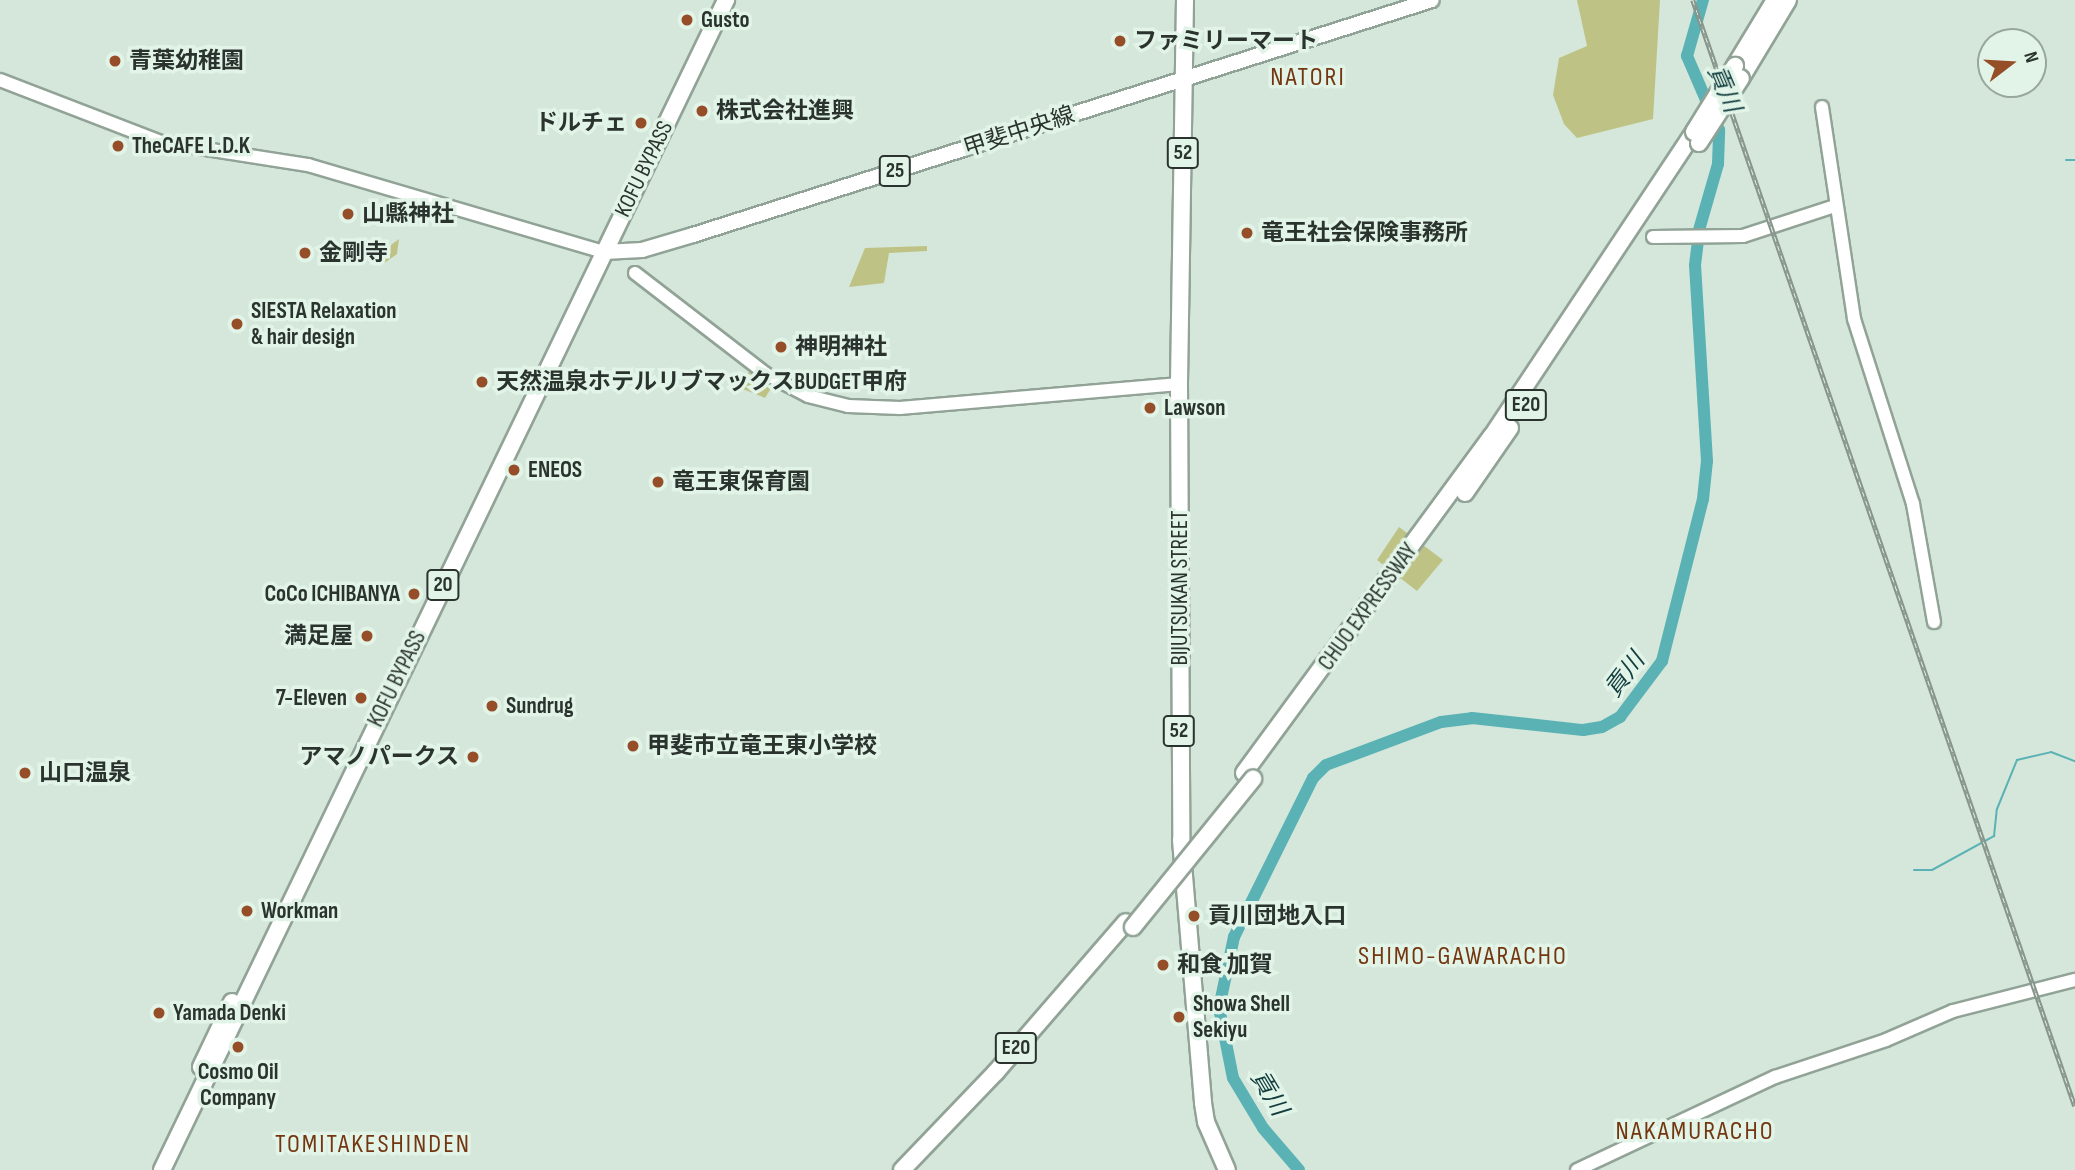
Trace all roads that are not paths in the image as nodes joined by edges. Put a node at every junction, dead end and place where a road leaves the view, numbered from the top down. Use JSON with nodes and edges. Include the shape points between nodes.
{"nodes":[{"id":1,"x":714,"y":0,"type":"edge"},
{"id":2,"x":726,"y":0,"type":"edge"},
{"id":3,"x":1185,"y":0,"type":"edge"},
{"id":4,"x":1432,"y":0,"type":"edge"},
{"id":5,"x":1775,"y":0,"type":"edge"},
{"id":6,"x":1788,"y":0,"type":"edge"},
{"id":7,"x":1738,"y":72,"type":"junction"},
{"id":8,"x":0,"y":80,"type":"edge"},
{"id":9,"x":1184,"y":80,"type":"junction"},
{"id":10,"x":1822,"y":107,"type":"dead end"},
{"id":11,"x":1835,"y":206,"type":"junction"},
{"id":12,"x":1642,"y":232,"type":"junction"},
{"id":13,"x":600,"y":250,"type":"junction"},
{"id":14,"x":635,"y":273,"type":"dead end"},
{"id":15,"x":1179,"y":384,"type":"junction"},
{"id":16,"x":1934,"y":622,"type":"dead end"},
{"id":17,"x":1130,"y":924,"type":"junction"},
{"id":18,"x":2075,"y":980,"type":"edge"},
{"id":19,"x":151,"y":1170,"type":"edge"},
{"id":20,"x":162,"y":1170,"type":"edge"},
{"id":21,"x":902,"y":1170,"type":"edge"},
{"id":22,"x":917,"y":1170,"type":"edge"},
{"id":23,"x":1227,"y":1170,"type":"edge"},
{"id":24,"x":1577,"y":1170,"type":"edge"}],
"edges":[{"from":1,"to":13,"type":"highway","name":"KOFU BYPASS","number":"20"},
{"from":2,"to":13,"type":"highway","name":"KOFU BYPASS","number":"20"},
{"from":3,"to":9,"type":"highway","name":"BIJUTSUKAN STREET","number":"52"},
{"from":4,"to":9,"type":"main road","name":"甲斐中央線","number":"25"},
{"from":5,"to":7,"type":"highway","name":"CHUO EXPRESSWAY","number":"E20"},
{"from":6,"to":7,"type":"highway","name":"CHUO EXPRESSWAY","number":"E20"},
{"from":7,"to":12,"type":"highway","name":"CHUO EXPRESSWAY","number":"E20","bridge":true},
{"from":8,"to":13,"type":"street","via":[[161,142],[309,165]]},
{"from":9,"to":13,"type":"main road","name":"甲斐中央線","number":"25","via":[[642,250]]},
{"from":9,"to":15,"type":"highway","name":"BIJUTSUKAN STREET","number":"52"},
{"from":10,"to":11,"type":"street"},
{"from":11,"to":12,"type":"street","via":[[1772,229],[1698,239]]},
{"from":11,"to":16,"type":"street","via":[[1854,319],[1921,536]]},
{"from":12,"to":17,"type":"highway","name":"CHUO EXPRESSWAY","number":"E20","via":[[1611,268],[1427,535],[1249,776]]},
{"from":13,"to":19,"type":"highway","name":"KOFU BYPASS","number":"20"},
{"from":13,"to":20,"type":"highway","name":"KOFU BYPASS","number":"20"},
{"from":14,"to":15,"type":"street","via":[[766,374],[808,396],[848,406],[900,408]]},
{"from":15,"to":23,"type":"highway","name":"BIJUTSUKAN STREET","number":"52","via":[[1181,840],[1203,1103],[1209,1132]]},
{"from":17,"to":21,"type":"highway","name":"CHUO EXPRESSWAY","number":"E20"},
{"from":17,"to":22,"type":"highway","name":"CHUO EXPRESSWAY","number":"E20","via":[[1004,1078]]},
{"from":18,"to":24,"type":"street","via":[[1953,1011],[1886,1040],[1775,1077]]}]}
